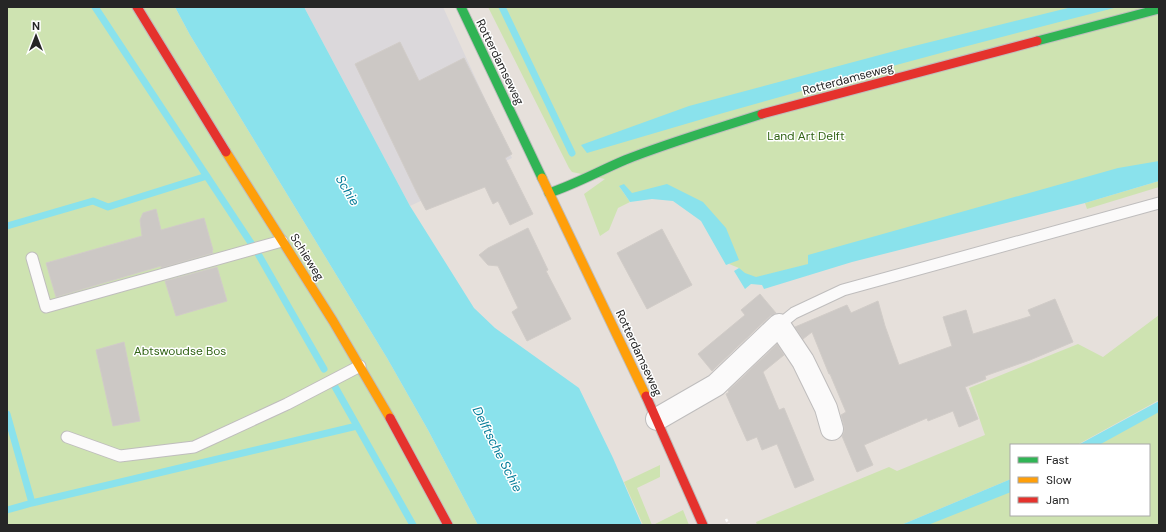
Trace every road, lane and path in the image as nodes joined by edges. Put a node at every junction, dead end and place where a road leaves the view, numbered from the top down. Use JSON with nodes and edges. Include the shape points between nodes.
{"nodes":[{"id":1,"x":137,"y":7,"type":"edge"},
{"id":2,"x":461,"y":7,"type":"edge"},
{"id":3,"x":1159,"y":10,"type":"edge"},
{"id":4,"x":549,"y":193,"type":"junction"},
{"id":5,"x":1159,"y":203,"type":"edge"},
{"id":6,"x":282,"y":241,"type":"junction"},
{"id":7,"x":32,"y":258,"type":"dead end"},
{"id":8,"x":779,"y":325,"type":"junction"},
{"id":9,"x":360,"y":366,"type":"junction"},
{"id":10,"x":657,"y":419,"type":"junction"},
{"id":11,"x":832,"y":429,"type":"dead end"},
{"id":12,"x":67,"y":437,"type":"dead end"},
{"id":13,"x":448,"y":525,"type":"edge"},
{"id":14,"x":704,"y":525,"type":"edge"}],
"edges":[{"from":1,"to":6,"type":"street","name":"Schieweg"},
{"from":2,"to":4,"type":"street","name":"Rotterdamseweg"},
{"from":3,"to":4,"type":"street","name":"Rotterdamseweg","via":[[763,114],[630,158],[571,186]]},
{"from":4,"to":10,"type":"street","name":"Rotterdamseweg"},
{"from":5,"to":8,"type":"lane","via":[[843,290],[794,312]]},
{"from":6,"to":7,"type":"lane","via":[[46,307]]},
{"from":6,"to":9,"type":"street","name":"Schieweg"},
{"from":8,"to":10,"type":"street","via":[[716,385]]},
{"from":8,"to":11,"type":"street","via":[[803,361],[826,408]]},
{"from":9,"to":12,"type":"lane","via":[[287,404],[194,447],[120,456]]},
{"from":9,"to":13,"type":"street","name":"Schieweg"},
{"from":10,"to":14,"type":"street","name":"Rotterdamseweg"}]}
